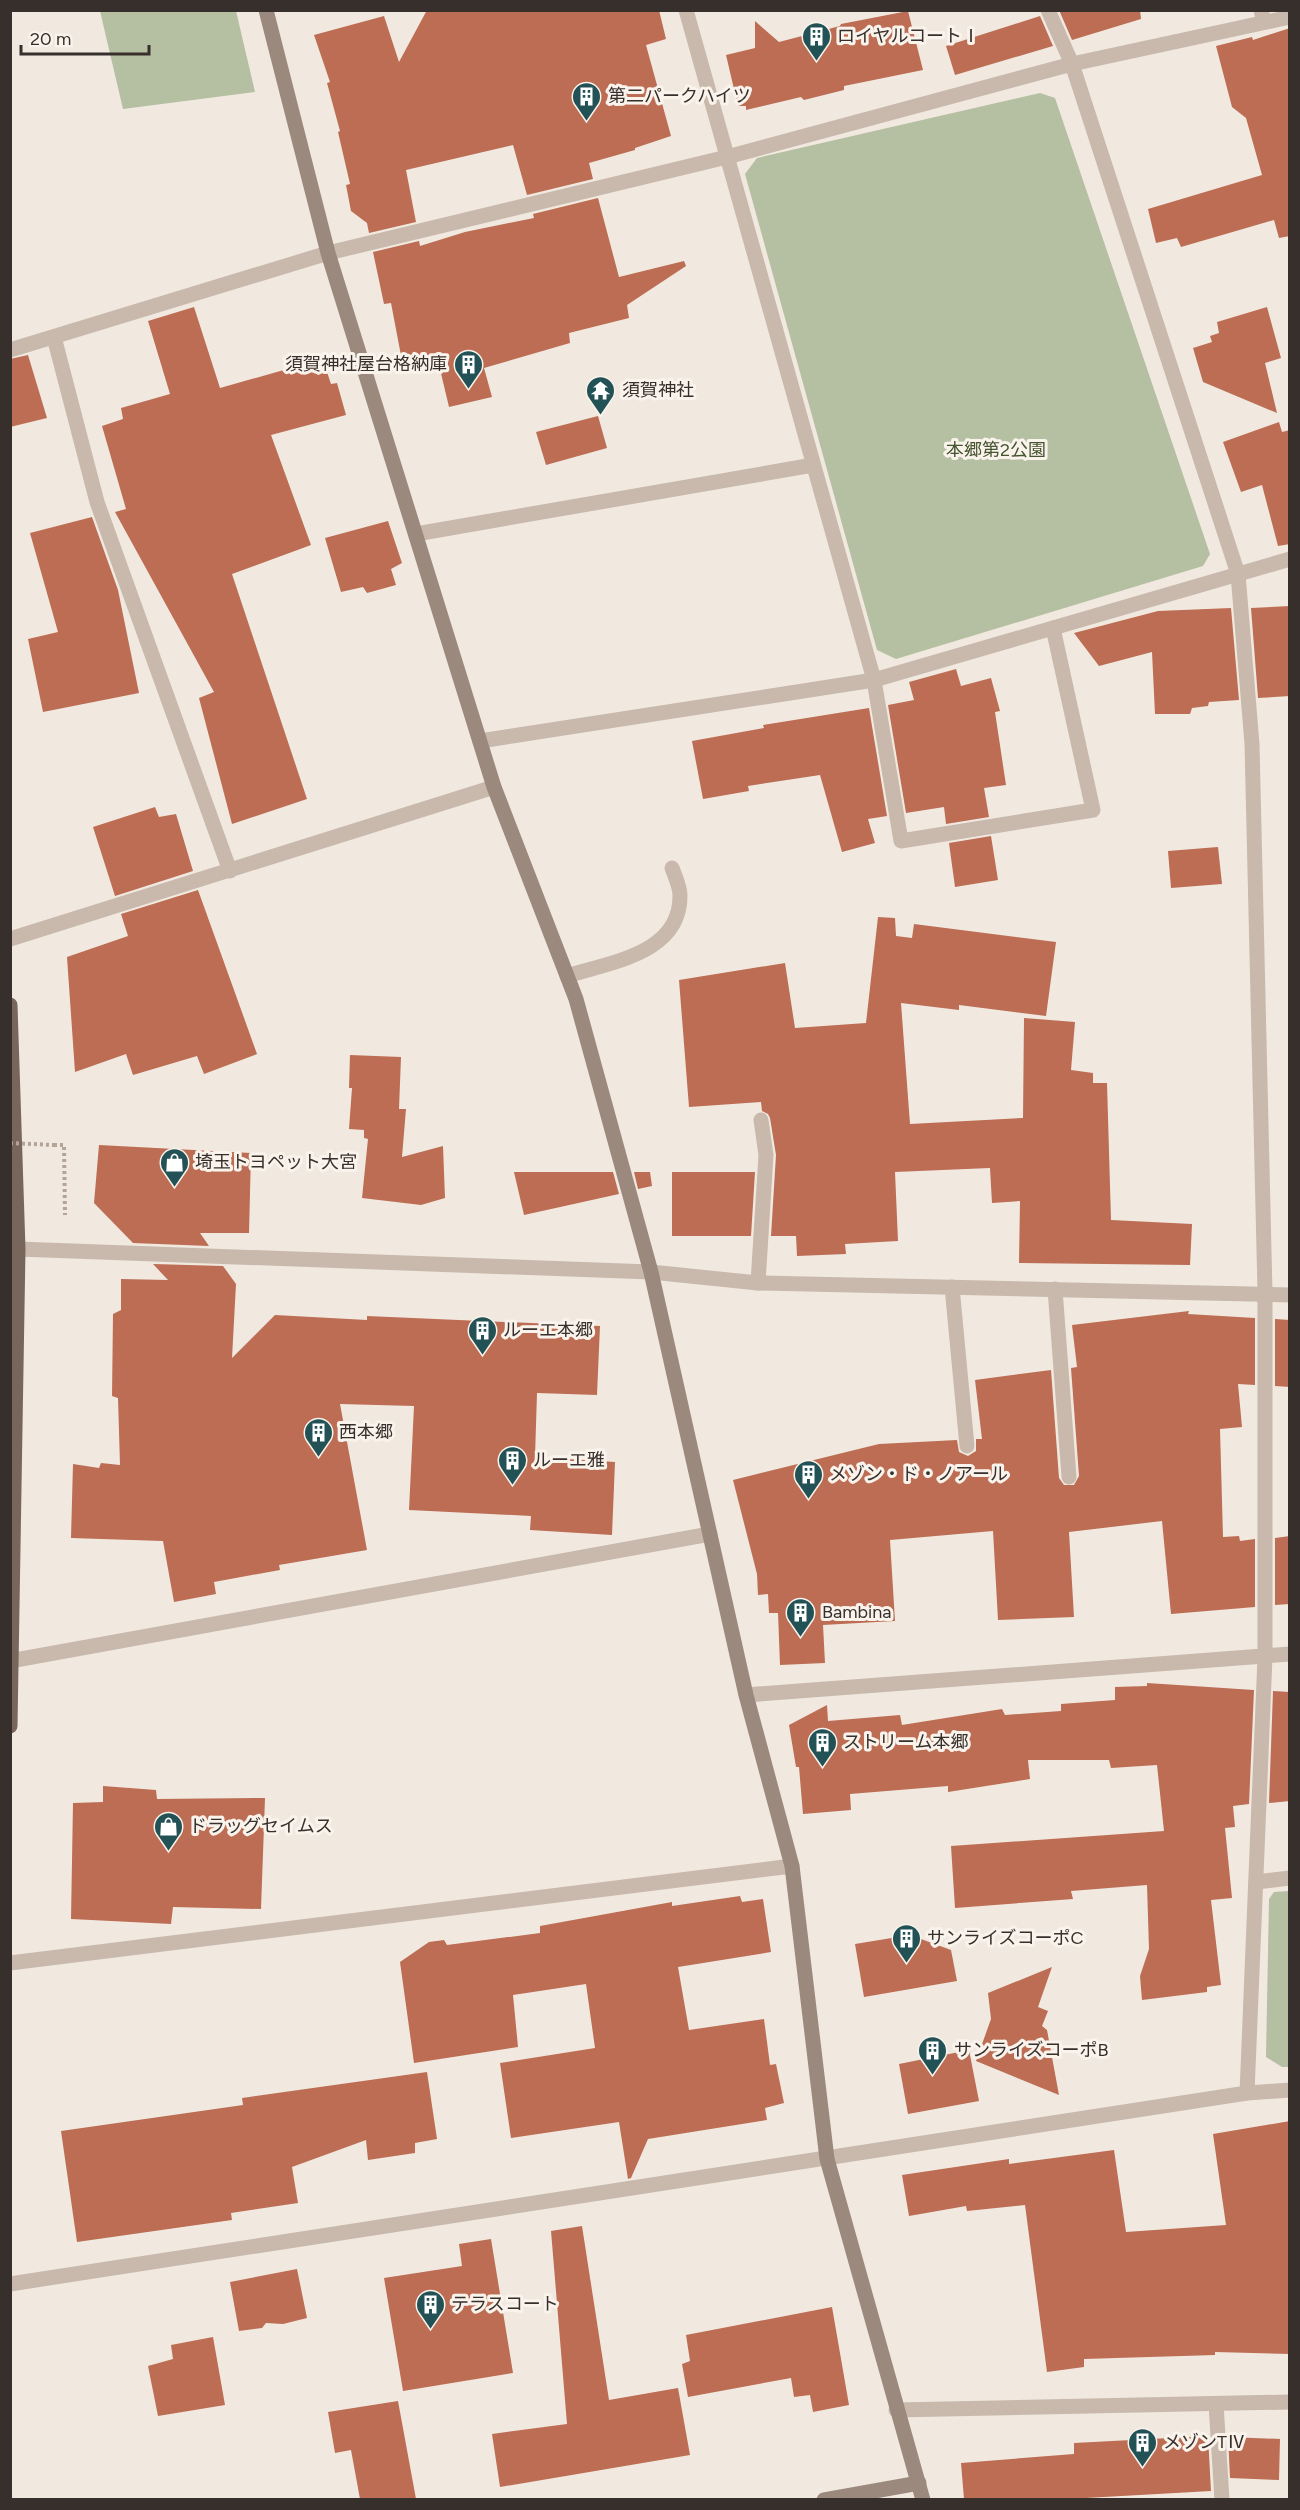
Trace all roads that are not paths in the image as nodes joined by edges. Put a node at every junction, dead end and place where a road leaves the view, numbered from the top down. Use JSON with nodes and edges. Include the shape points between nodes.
{"nodes":[{"id":1,"x":267,"y":10,"type":"edge"},
{"id":2,"x":686,"y":10,"type":"edge"},
{"id":3,"x":1048,"y":10,"type":"edge"},
{"id":4,"x":1262,"y":16,"type":"edge"},
{"id":5,"x":1290,"y":17,"type":"edge"},
{"id":6,"x":1072,"y":64,"type":"junction"},
{"id":7,"x":727,"y":157,"type":"junction"},
{"id":8,"x":328,"y":253,"type":"junction"},
{"id":9,"x":54,"y":337,"type":"junction"},
{"id":10,"x":10,"y":350,"type":"edge"},
{"id":11,"x":813,"y":465,"type":"junction"},
{"id":12,"x":416,"y":534,"type":"junction"},
{"id":13,"x":1290,"y":559,"type":"edge"},
{"id":14,"x":1238,"y":574,"type":"junction"},
{"id":15,"x":1053,"y":628,"type":"junction"},
{"id":16,"x":874,"y":680,"type":"junction"},
{"id":17,"x":480,"y":741,"type":"junction"},
{"id":18,"x":494,"y":787,"type":"junction"},
{"id":19,"x":672,"y":868,"type":"dead end"},
{"id":20,"x":230,"y":871,"type":"junction"},
{"id":21,"x":10,"y":939,"type":"edge"},
{"id":22,"x":567,"y":976,"type":"junction"},
{"id":23,"x":10,"y":1005,"type":"edge"},
{"id":24,"x":761,"y":1120,"type":"dead end"},
{"id":25,"x":14,"y":1250,"type":"edge"},
{"id":26,"x":651,"y":1272,"type":"junction"},
{"id":27,"x":758,"y":1283,"type":"junction"},
{"id":28,"x":952,"y":1287,"type":"junction"},
{"id":29,"x":1055,"y":1289,"type":"junction"},
{"id":30,"x":1265,"y":1293,"type":"junction"},
{"id":31,"x":1290,"y":1295,"type":"edge"},
{"id":32,"x":968,"y":1446,"type":"dead end"},
{"id":33,"x":1070,"y":1477,"type":"dead end"},
{"id":34,"x":710,"y":1534,"type":"junction"},
{"id":35,"x":1290,"y":1654,"type":"edge"},
{"id":36,"x":1265,"y":1657,"type":"junction"},
{"id":37,"x":11,"y":1661,"type":"edge"},
{"id":38,"x":746,"y":1695,"type":"junction"},
{"id":39,"x":10,"y":1726,"type":"edge"},
{"id":40,"x":792,"y":1866,"type":"junction"},
{"id":41,"x":1290,"y":1878,"type":"edge"},
{"id":42,"x":1256,"y":1882,"type":"junction"},
{"id":43,"x":10,"y":1963,"type":"edge"},
{"id":44,"x":1290,"y":2090,"type":"edge"},
{"id":45,"x":1247,"y":2093,"type":"junction"},
{"id":46,"x":827,"y":2158,"type":"junction"},
{"id":47,"x":10,"y":2284,"type":"edge"},
{"id":48,"x":1290,"y":2402,"type":"edge"},
{"id":49,"x":1216,"y":2403,"type":"junction"},
{"id":50,"x":896,"y":2410,"type":"junction"},
{"id":51,"x":919,"y":2483,"type":"junction"},
{"id":52,"x":824,"y":2499,"type":"edge"},
{"id":53,"x":923,"y":2499,"type":"edge"},
{"id":54,"x":1222,"y":2499,"type":"edge"}],
"edges":[{"from":1,"to":8,"type":"street"},
{"from":2,"to":7,"type":"street"},
{"from":3,"to":6,"type":"street"},
{"from":4,"to":5,"type":"street"},
{"from":4,"to":6,"type":"street"},
{"from":6,"to":7,"type":"street"},
{"from":6,"to":14,"type":"street"},
{"from":7,"to":8,"type":"street"},
{"from":7,"to":11,"type":"street"},
{"from":8,"to":9,"type":"street"},
{"from":8,"to":12,"type":"street"},
{"from":9,"to":10,"type":"street"},
{"from":9,"to":20,"type":"street","via":[[97,502]]},
{"from":11,"to":12,"type":"street"},
{"from":11,"to":16,"type":"street"},
{"from":12,"to":17,"type":"street"},
{"from":13,"to":14,"type":"street"},
{"from":14,"to":15,"type":"street"},
{"from":14,"to":30,"type":"street","via":[[1252,744]]},
{"from":15,"to":16,"type":"street"},
{"from":15,"to":16,"type":"street","via":[[1093,810],[900,841]]},
{"from":16,"to":17,"type":"street"},
{"from":17,"to":18,"type":"street"},
{"from":18,"to":20,"type":"street"},
{"from":18,"to":22,"type":"street"},
{"from":19,"to":22,"type":"street","via":[[680,894],[674,926],[648,951]]},
{"from":20,"to":21,"type":"street"},
{"from":22,"to":26,"type":"street"},
{"from":23,"to":25,"type":"main road"},
{"from":24,"to":27,"type":"street","via":[[766,1155]]},
{"from":25,"to":26,"type":"street"},
{"from":25,"to":37,"type":"main road"},
{"from":26,"to":27,"type":"street"},
{"from":26,"to":34,"type":"street"},
{"from":27,"to":28,"type":"street"},
{"from":28,"to":29,"type":"street"},
{"from":28,"to":32,"type":"street"},
{"from":29,"to":30,"type":"street"},
{"from":29,"to":33,"type":"street"},
{"from":30,"to":31,"type":"street"},
{"from":30,"to":36,"type":"street"},
{"from":34,"to":37,"type":"street"},
{"from":34,"to":38,"type":"street"},
{"from":35,"to":36,"type":"street"},
{"from":36,"to":38,"type":"street"},
{"from":36,"to":42,"type":"street"},
{"from":37,"to":39,"type":"main road"},
{"from":38,"to":40,"type":"street"},
{"from":40,"to":43,"type":"street"},
{"from":40,"to":46,"type":"street"},
{"from":41,"to":42,"type":"street"},
{"from":42,"to":45,"type":"street"},
{"from":44,"to":45,"type":"street"},
{"from":45,"to":46,"type":"street"},
{"from":46,"to":47,"type":"street"},
{"from":46,"to":50,"type":"street"},
{"from":48,"to":49,"type":"street"},
{"from":49,"to":50,"type":"street"},
{"from":49,"to":54,"type":"street"},
{"from":50,"to":51,"type":"street"},
{"from":51,"to":52,"type":"street"},
{"from":51,"to":53,"type":"street"}]}
